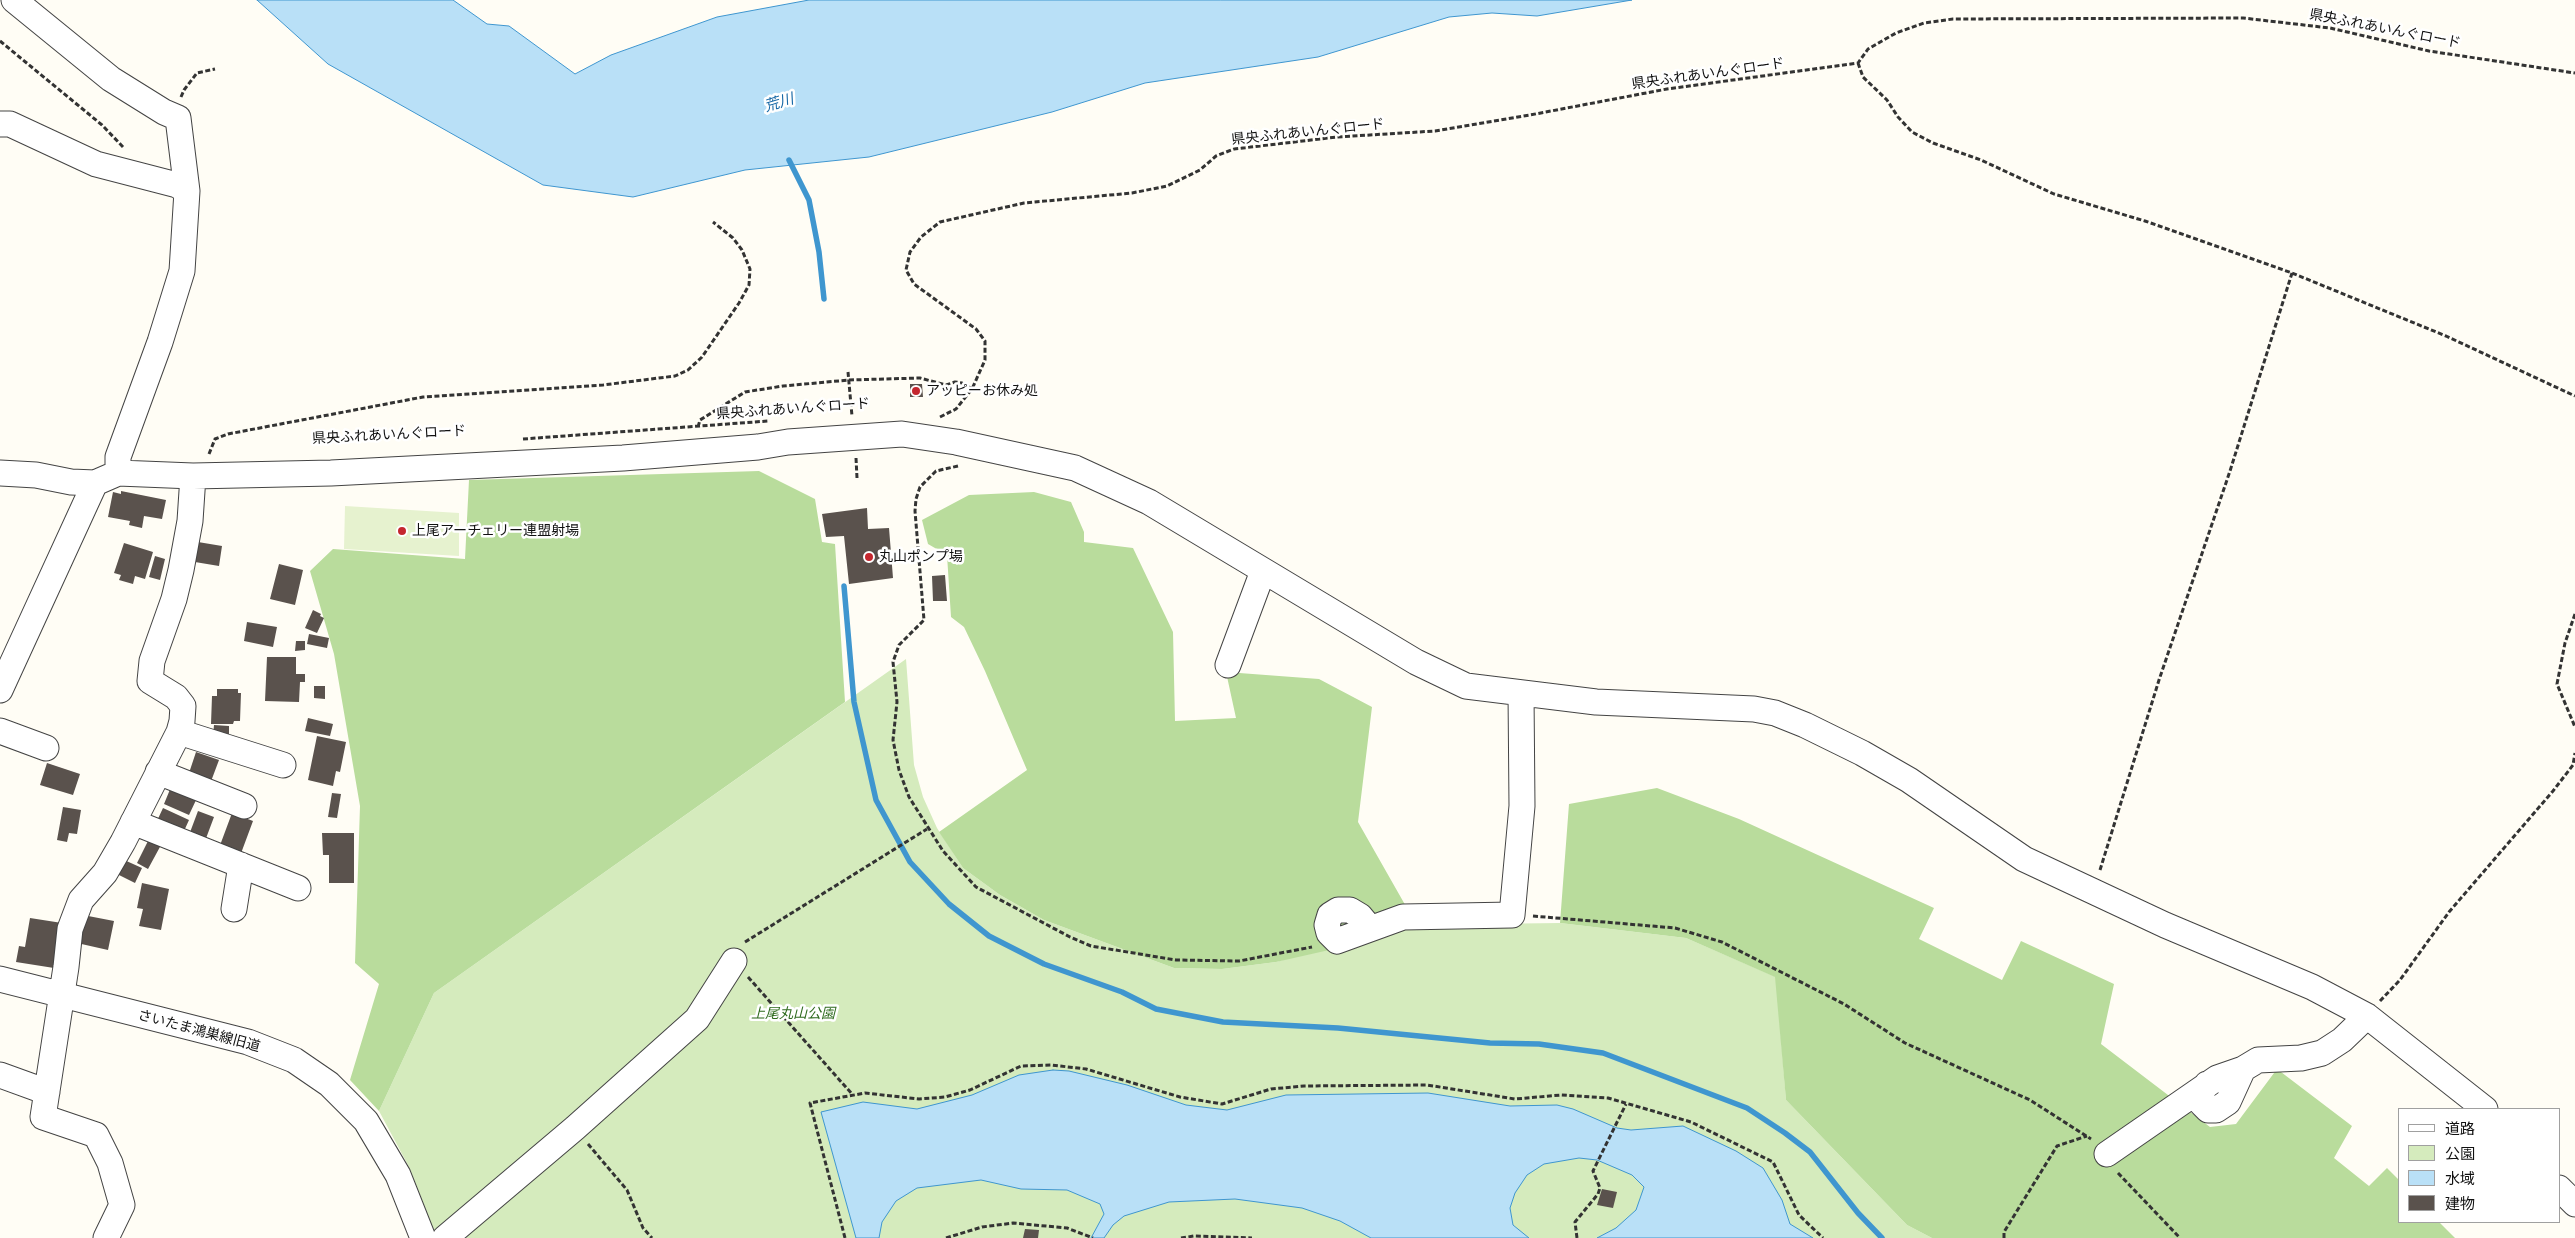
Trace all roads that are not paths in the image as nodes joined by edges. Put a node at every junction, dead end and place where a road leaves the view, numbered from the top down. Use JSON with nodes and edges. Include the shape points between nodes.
{"nodes":[{"id":1,"x":14,"y":0,"type":"edge"},
{"id":2,"x":0,"y":124,"type":"edge"},
{"id":3,"x":186,"y":191,"type":"junction"},
{"id":4,"x":0,"y":473,"type":"edge"},
{"id":5,"x":118,"y":473,"type":"junction"},
{"id":6,"x":198,"y":475,"type":"junction"},
{"id":7,"x":95,"y":483,"type":"junction"},
{"id":8,"x":1264,"y":571,"type":"junction"},
{"id":9,"x":1228,"y":664,"type":"dead end"},
{"id":10,"x":0,"y":690,"type":"edge"},
{"id":11,"x":1521,"y":693,"type":"junction"},
{"id":12,"x":0,"y":731,"type":"edge"},
{"id":13,"x":179,"y":732,"type":"junction"},
{"id":14,"x":46,"y":748,"type":"dead end"},
{"id":15,"x":283,"y":765,"type":"dead end"},
{"id":16,"x":158,"y":772,"type":"junction"},
{"id":17,"x":244,"y":806,"type":"dead end"},
{"id":18,"x":133,"y":822,"type":"junction"},
{"id":19,"x":241,"y":865,"type":"junction"},
{"id":20,"x":298,"y":888,"type":"dead end"},
{"id":21,"x":234,"y":909,"type":"dead end"},
{"id":22,"x":1337,"y":941,"type":"road end"},
{"id":23,"x":734,"y":961,"type":"road end"},
{"id":24,"x":0,"y":980,"type":"edge"},
{"id":25,"x":62,"y":996,"type":"junction"},
{"id":26,"x":2367,"y":1016,"type":"junction"},
{"id":27,"x":0,"y":1075,"type":"edge"},
{"id":28,"x":47,"y":1092,"type":"junction"},
{"id":29,"x":2484,"y":1108,"type":"edge"},
{"id":30,"x":2107,"y":1154,"type":"road end"},
{"id":31,"x":2560,"y":1189,"type":"edge"},
{"id":32,"x":2575,"y":1204,"type":"edge"},
{"id":33,"x":106,"y":1238,"type":"edge"},
{"id":34,"x":423,"y":1238,"type":"edge"},
{"id":35,"x":445,"y":1238,"type":"edge"}],
"edges":[{"from":1,"to":3,"type":"street","via":[[112,78],[178,118]]},
{"from":2,"to":3,"type":"street","via":[[10,124],[96,164],[177,185]]},
{"from":3,"to":5,"type":"street","via":[[182,271],[118,457]]},
{"from":4,"to":7,"type":"street"},
{"from":5,"to":6,"type":"street"},
{"from":5,"to":7,"type":"street"},
{"from":6,"to":8,"type":"street","via":[[520,465],[902,434],[956,442],[1075,468],[1149,502]]},
{"from":6,"to":13,"type":"street","via":[[181,570],[152,661],[150,681],[176,697],[183,706]]},
{"from":7,"to":10,"type":"street"},
{"from":8,"to":9,"type":"street"},
{"from":8,"to":11,"type":"street","via":[[1448,678],[1466,686]]},
{"from":11,"to":22,"type":"street","via":[[1522,806],[1512,915],[1403,917],[1370,928],[1350,910],[1338,910],[1330,915],[1327,925],[1329,933]]},
{"from":11,"to":26,"type":"street","via":[[1596,702],[1775,713],[1862,753],[1909,780],[2024,859],[2230,953],[2312,986]]},
{"from":12,"to":14,"type":"street"},
{"from":13,"to":15,"type":"street"},
{"from":13,"to":16,"type":"street"},
{"from":16,"to":17,"type":"street"},
{"from":16,"to":18,"type":"street"},
{"from":18,"to":19,"type":"street"},
{"from":18,"to":25,"type":"street","via":[[105,873],[81,900],[70,929]]},
{"from":19,"to":20,"type":"street"},
{"from":19,"to":21,"type":"street"},
{"from":23,"to":35,"type":"street","via":[[696,1019],[575,1128]]},
{"from":24,"to":25,"type":"street","name":"さいたま鴻巣線旧道"},
{"from":25,"to":28,"type":"street"},
{"from":25,"to":34,"type":"street","name":"さいたま鴻巣線旧道","via":[[248,1042],[294,1060],[329,1084],[366,1121],[398,1175]]},
{"from":26,"to":29,"type":"street"},
{"from":26,"to":30,"type":"street","via":[[2342,1040],[2322,1053],[2301,1058],[2258,1060],[2217,1078]]},
{"from":27,"to":28,"type":"street"},
{"from":28,"to":33,"type":"street","via":[[43,1117],[96,1135],[110,1163],[122,1205]]},
{"from":31,"to":32,"type":"street"}]}
